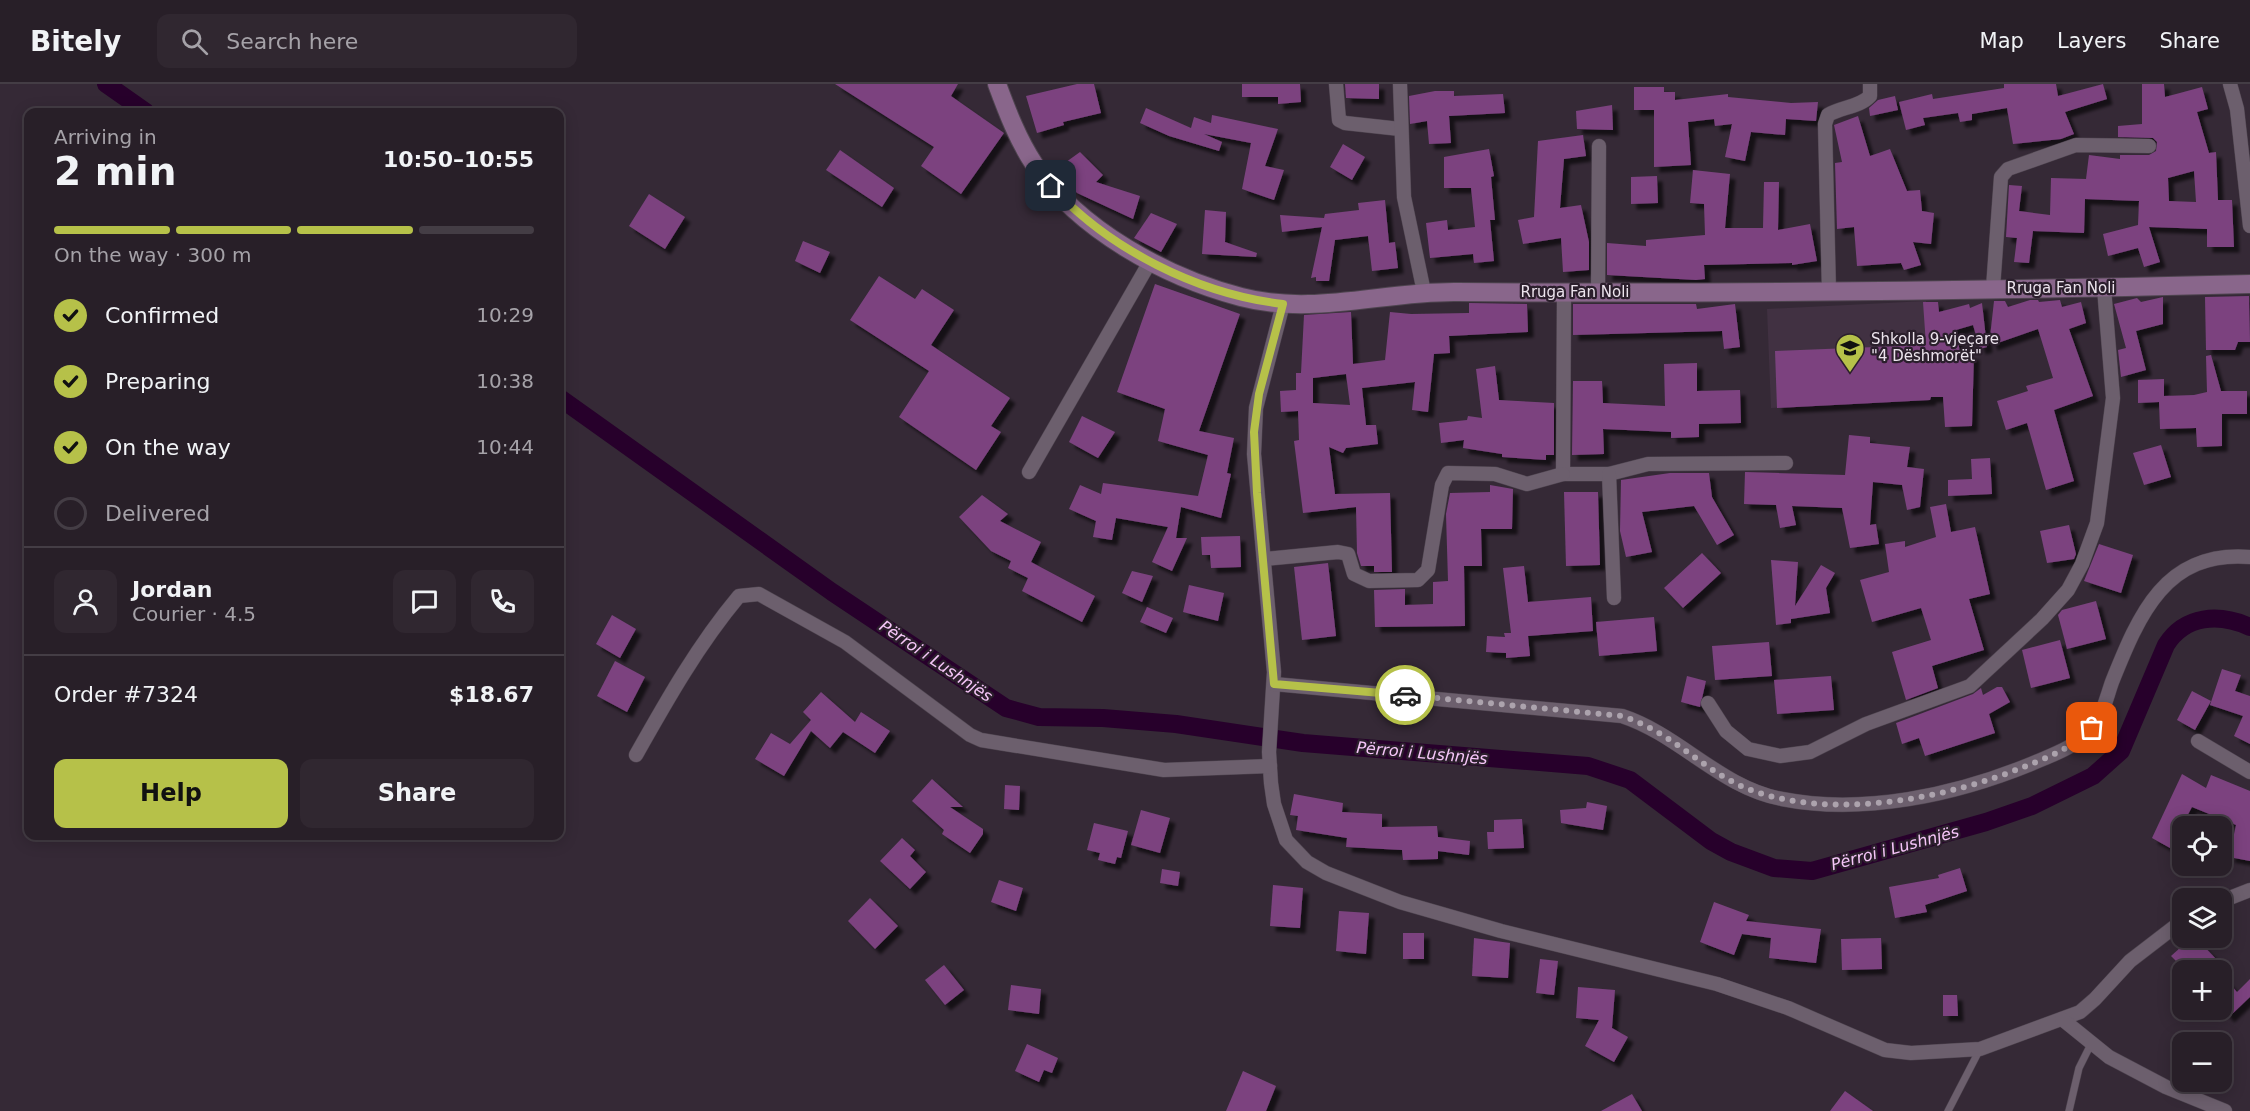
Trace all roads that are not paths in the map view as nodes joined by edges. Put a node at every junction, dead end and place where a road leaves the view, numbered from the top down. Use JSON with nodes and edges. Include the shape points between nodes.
{"nodes":[{"id":1,"x":997,"y":84,"type":"edge"},
{"id":2,"x":1336,"y":84,"type":"edge"},
{"id":3,"x":1400,"y":84,"type":"edge"},
{"id":4,"x":1870,"y":84,"type":"edge"},
{"id":5,"x":2230,"y":84,"type":"edge"},
{"id":6,"x":1400,"y":129,"type":"junction"},
{"id":7,"x":1599,"y":146,"type":"dead end"},
{"id":8,"x":2150,"y":146,"type":"dead end"},
{"id":9,"x":2250,"y":226,"type":"edge"},
{"id":10,"x":1151,"y":260,"type":"junction"},
{"id":11,"x":2250,"y":284,"type":"edge"},
{"id":12,"x":1993,"y":288,"type":"junction"},
{"id":13,"x":2104,"y":288,"type":"junction"},
{"id":14,"x":1424,"y":292,"type":"junction"},
{"id":15,"x":1564,"y":292,"type":"junction"},
{"id":16,"x":1598,"y":292,"type":"junction"},
{"id":17,"x":1829,"y":292,"type":"junction"},
{"id":18,"x":1283,"y":304,"type":"junction"},
{"id":19,"x":1786,"y":463,"type":"dead end"},
{"id":20,"x":1029,"y":472,"type":"dead end"},
{"id":21,"x":1563,"y":474,"type":"junction"},
{"id":22,"x":1609,"y":474,"type":"junction"},
{"id":23,"x":2250,"y":557,"type":"edge"},
{"id":24,"x":1264,"y":559,"type":"junction"},
{"id":25,"x":1614,"y":598,"type":"dead end"},
{"id":26,"x":1274,"y":684,"type":"junction"},
{"id":27,"x":1708,"y":703,"type":"dead end"},
{"id":28,"x":2198,"y":741,"type":"dead end"},
{"id":29,"x":636,"y":755,"type":"dead end"},
{"id":30,"x":1269,"y":763,"type":"junction"},
{"id":31,"x":2250,"y":772,"type":"edge"},
{"id":32,"x":2250,"y":890,"type":"edge"},
{"id":33,"x":2232,"y":897,"type":"edge"},
{"id":34,"x":2172,"y":929,"type":"edge"},
{"id":35,"x":2062,"y":1019,"type":"junction"},
{"id":36,"x":2091,"y":1044,"type":"junction"},
{"id":37,"x":1980,"y":1049,"type":"junction"},
{"id":38,"x":2070,"y":1100,"type":"junction"},
{"id":39,"x":1948,"y":1111,"type":"edge"},
{"id":40,"x":2061,"y":1111,"type":"edge"},
{"id":41,"x":2069,"y":1111,"type":"edge"},
{"id":42,"x":2225,"y":1111,"type":"edge"}],
"edges":[{"from":1,"to":10,"type":"main road","name":"Rruga Fan Noli","via":[[1032,162],[1051,186],[1096,229]]},
{"from":2,"to":6,"type":"street","via":[[1339,120]]},
{"from":3,"to":6,"type":"street"},
{"from":4,"to":17,"type":"street","via":[[1870,96],[1865,102],[1828,114],[1825,124]]},
{"from":5,"to":9,"type":"street","via":[[2237,109]]},
{"from":6,"to":14,"type":"street","via":[[1404,197]]},
{"from":7,"to":16,"type":"street"},
{"from":8,"to":12,"type":"street","via":[[2076,145],[2008,169],[2001,177]]},
{"from":10,"to":18,"type":"main road","name":"Rruga Fan Noli","via":[[1239,296]]},
{"from":10,"to":20,"type":"street"},
{"from":11,"to":13,"type":"main road","name":"Rruga Fan Noli"},
{"from":12,"to":13,"type":"main road","name":"Rruga Fan Noli"},
{"from":12,"to":17,"type":"main road","name":"Rruga Fan Noli"},
{"from":13,"to":27,"type":"street","via":[[2113,398],[2097,523],[2068,590],[2042,619],[1970,686],[1866,724],[1810,752],[1780,756],[1748,749],[1726,731]]},
{"from":14,"to":15,"type":"main road","name":"Rruga Fan Noli"},
{"from":14,"to":18,"type":"main road","name":"Rruga Fan Noli","via":[[1323,304]]},
{"from":15,"to":16,"type":"main road","name":"Rruga Fan Noli"},
{"from":15,"to":21,"type":"street"},
{"from":16,"to":17,"type":"main road","name":"Rruga Fan Noli"},
{"from":18,"to":24,"type":"street","via":[[1258,399],[1254,432]]},
{"from":19,"to":22,"type":"street","via":[[1648,464]]},
{"from":21,"to":22,"type":"street"},
{"from":21,"to":24,"type":"street","via":[[1527,484],[1495,474],[1449,472],[1442,485],[1428,570],[1418,580],[1369,581],[1354,574],[1348,554],[1338,552]]},
{"from":22,"to":25,"type":"street"},
{"from":23,"to":26,"type":"street","via":[[2224,556],[2203,561],[2181,571],[2160,589],[2141,617],[2096,723],[2080,739],[2042,759],[1970,786],[1881,801],[1812,803],[1762,794],[1732,781],[1652,727],[1622,716]]},
{"from":24,"to":26,"type":"street"},
{"from":26,"to":30,"type":"street"},
{"from":28,"to":31,"type":"street"},
{"from":29,"to":30,"type":"street","via":[[678,681],[719,621],[739,596],[759,594],[845,642],[981,740],[1164,770]]},
{"from":30,"to":37,"type":"street","via":[[1274,804],[1286,840],[1307,862],[1348,882],[1400,902],[1501,931],[1755,996],[1885,1050],[1934,1053]]},
{"from":32,"to":33,"type":"street"},
{"from":34,"to":35,"type":"street","via":[[2130,961],[2080,1012]]},
{"from":35,"to":36,"type":"street"},
{"from":35,"to":37,"type":"street"},
{"from":36,"to":38,"type":"lane"},
{"from":36,"to":42,"type":"street","via":[[2166,1087]]},
{"from":37,"to":39,"type":"lane"},
{"from":38,"to":40,"type":"lane"},
{"from":38,"to":41,"type":"lane"}]}
